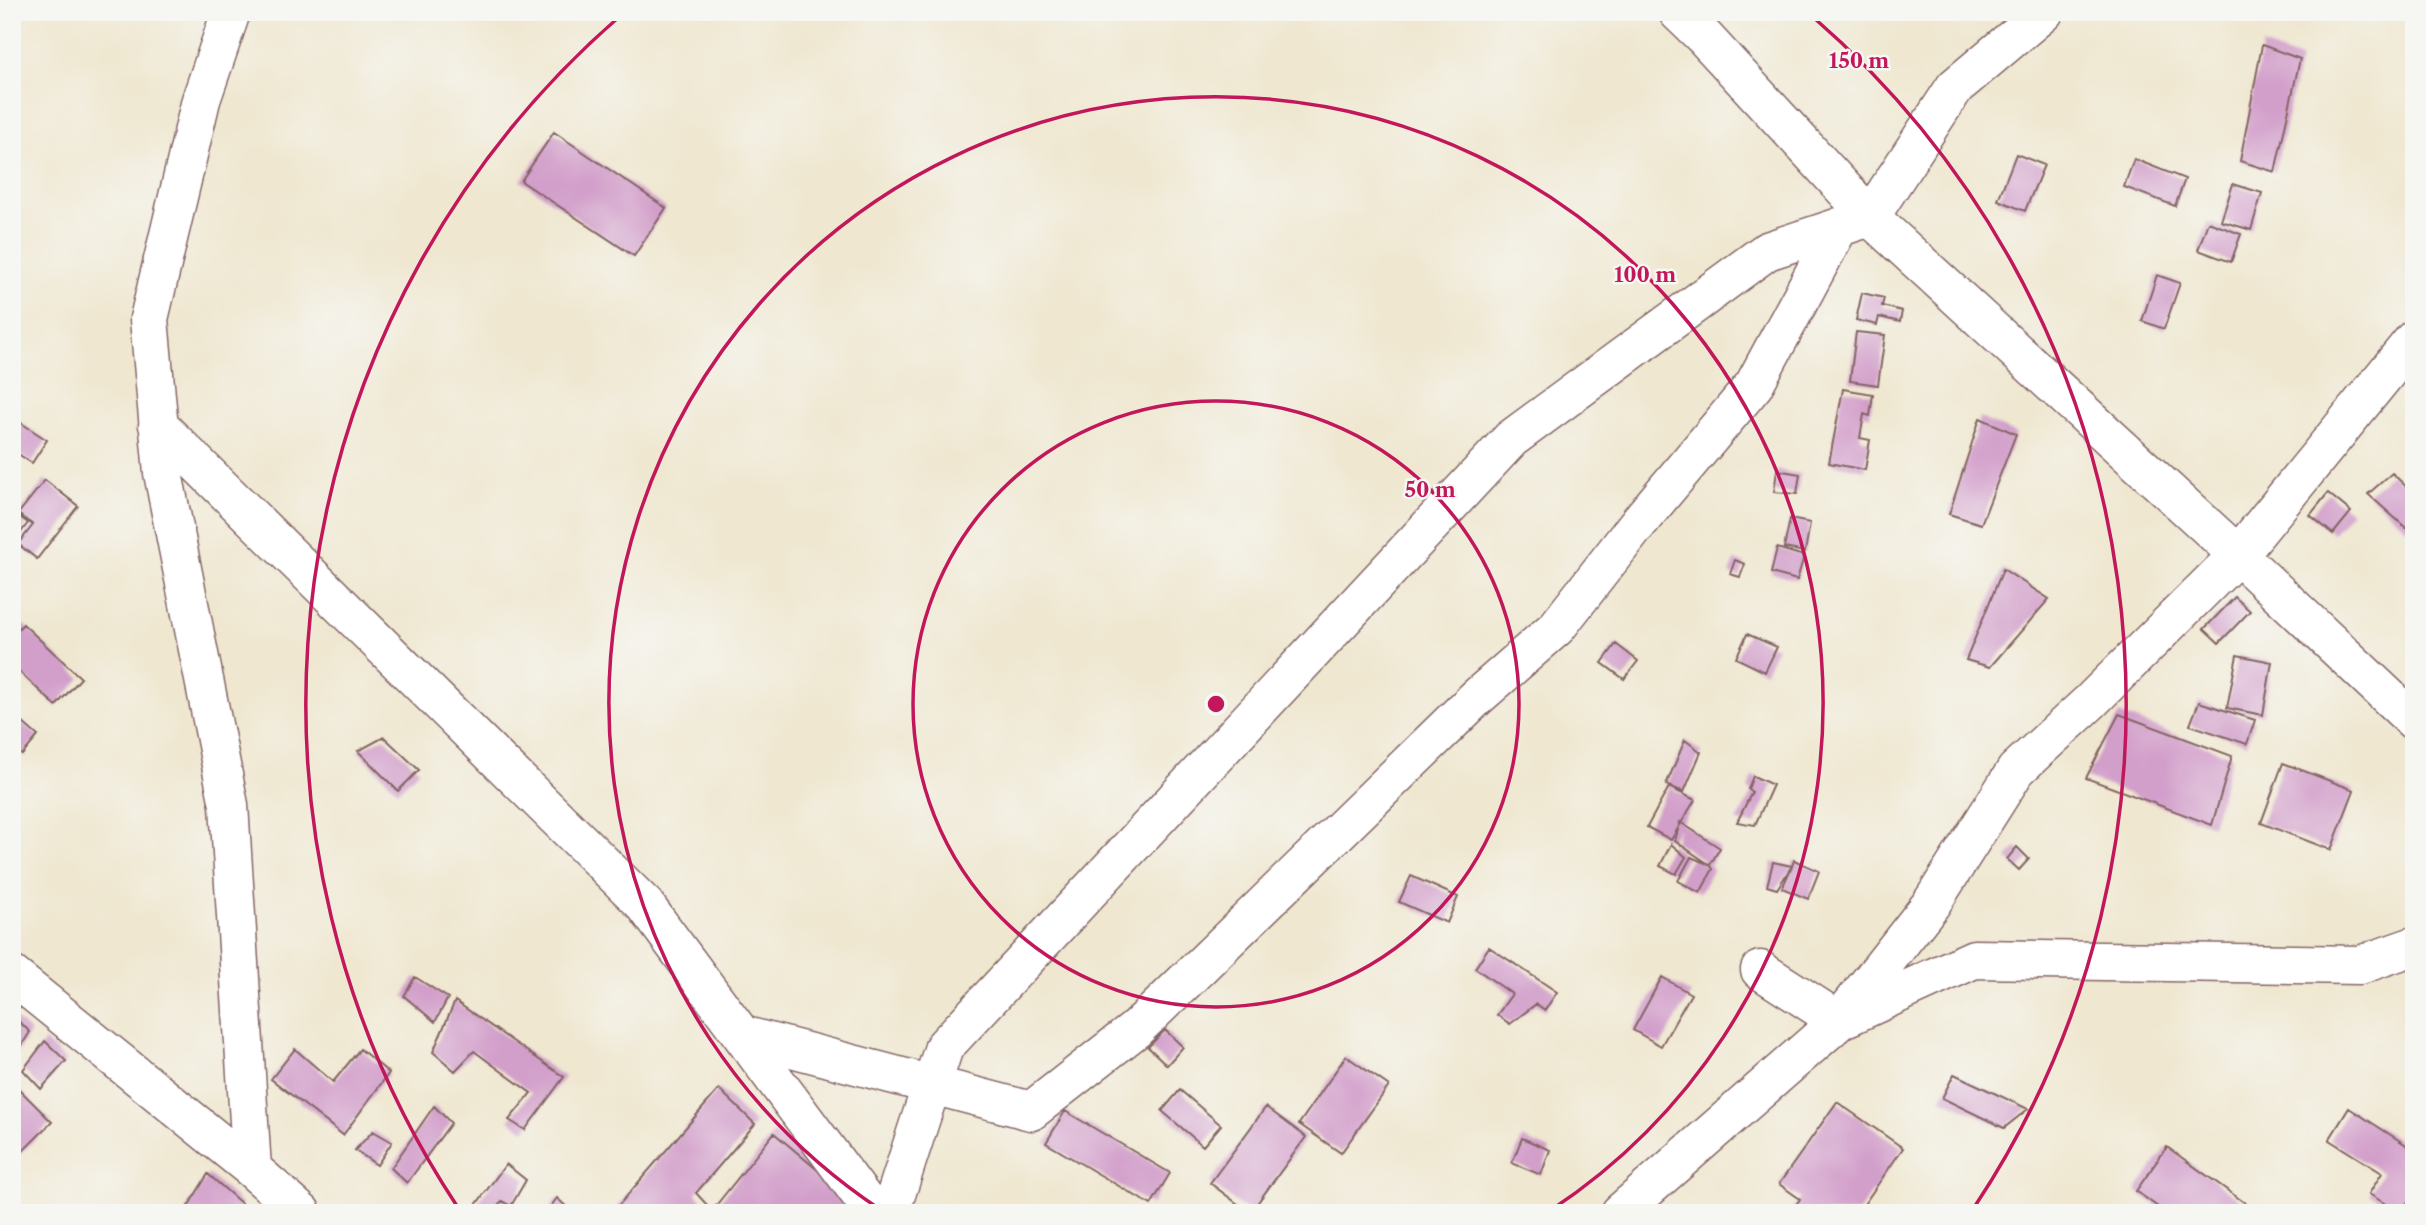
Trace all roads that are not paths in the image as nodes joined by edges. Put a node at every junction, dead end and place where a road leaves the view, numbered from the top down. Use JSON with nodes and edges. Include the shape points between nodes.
{"nodes":[{"id":1,"x":231,"y":12,"type":"edge"},
{"id":2,"x":1678,"y":12,"type":"edge"},
{"id":3,"x":2045,"y":12,"type":"edge"},
{"id":4,"x":1854,"y":222,"type":"junction"},
{"id":5,"x":2414,"y":340,"type":"edge"},
{"id":6,"x":158,"y":425,"type":"junction"},
{"id":7,"x":2238,"y":555,"type":"junction"},
{"id":8,"x":2414,"y":721,"type":"edge"},
{"id":9,"x":2414,"y":946,"type":"edge"},
{"id":10,"x":1760,"y":970,"type":"dead end"},
{"id":11,"x":12,"y":975,"type":"edge"},
{"id":12,"x":1839,"y":1021,"type":"junction"},
{"id":13,"x":742,"y":1035,"type":"junction"},
{"id":14,"x":931,"y":1086,"type":"junction"},
{"id":15,"x":253,"y":1169,"type":"junction"},
{"id":16,"x":302,"y":1213,"type":"edge"},
{"id":17,"x":874,"y":1213,"type":"edge"},
{"id":18,"x":890,"y":1213,"type":"edge"},
{"id":19,"x":1620,"y":1213,"type":"edge"}],
"edges":[{"from":1,"to":6,"type":"street","via":[[201,100],[149,319]]},
{"from":2,"to":4,"type":"street","via":[[1705,38]]},
{"from":3,"to":4,"type":"street","via":[[1955,87]]},
{"from":4,"to":7,"type":"street"},
{"from":4,"to":14,"type":"street","via":[[1767,251],[1511,439],[944,1047]]},
{"from":4,"to":14,"type":"street","via":[[1754,385],[1557,627],[1476,698],[1136,1029],[1031,1111]]},
{"from":5,"to":7,"type":"street"},
{"from":6,"to":13,"type":"street","via":[[645,905]]},
{"from":6,"to":15,"type":"street","via":[[163,473],[229,804]]},
{"from":7,"to":8,"type":"street"},
{"from":7,"to":12,"type":"street","via":[[2016,770],[1931,904]]},
{"from":9,"to":12,"type":"street","via":[[2360,965],[1974,959]]},
{"from":10,"to":12,"type":"street"},
{"from":11,"to":15,"type":"street"},
{"from":12,"to":19,"type":"street"},
{"from":13,"to":14,"type":"street"},
{"from":13,"to":17,"type":"street"},
{"from":14,"to":18,"type":"street"},
{"from":15,"to":16,"type":"street"}]}
